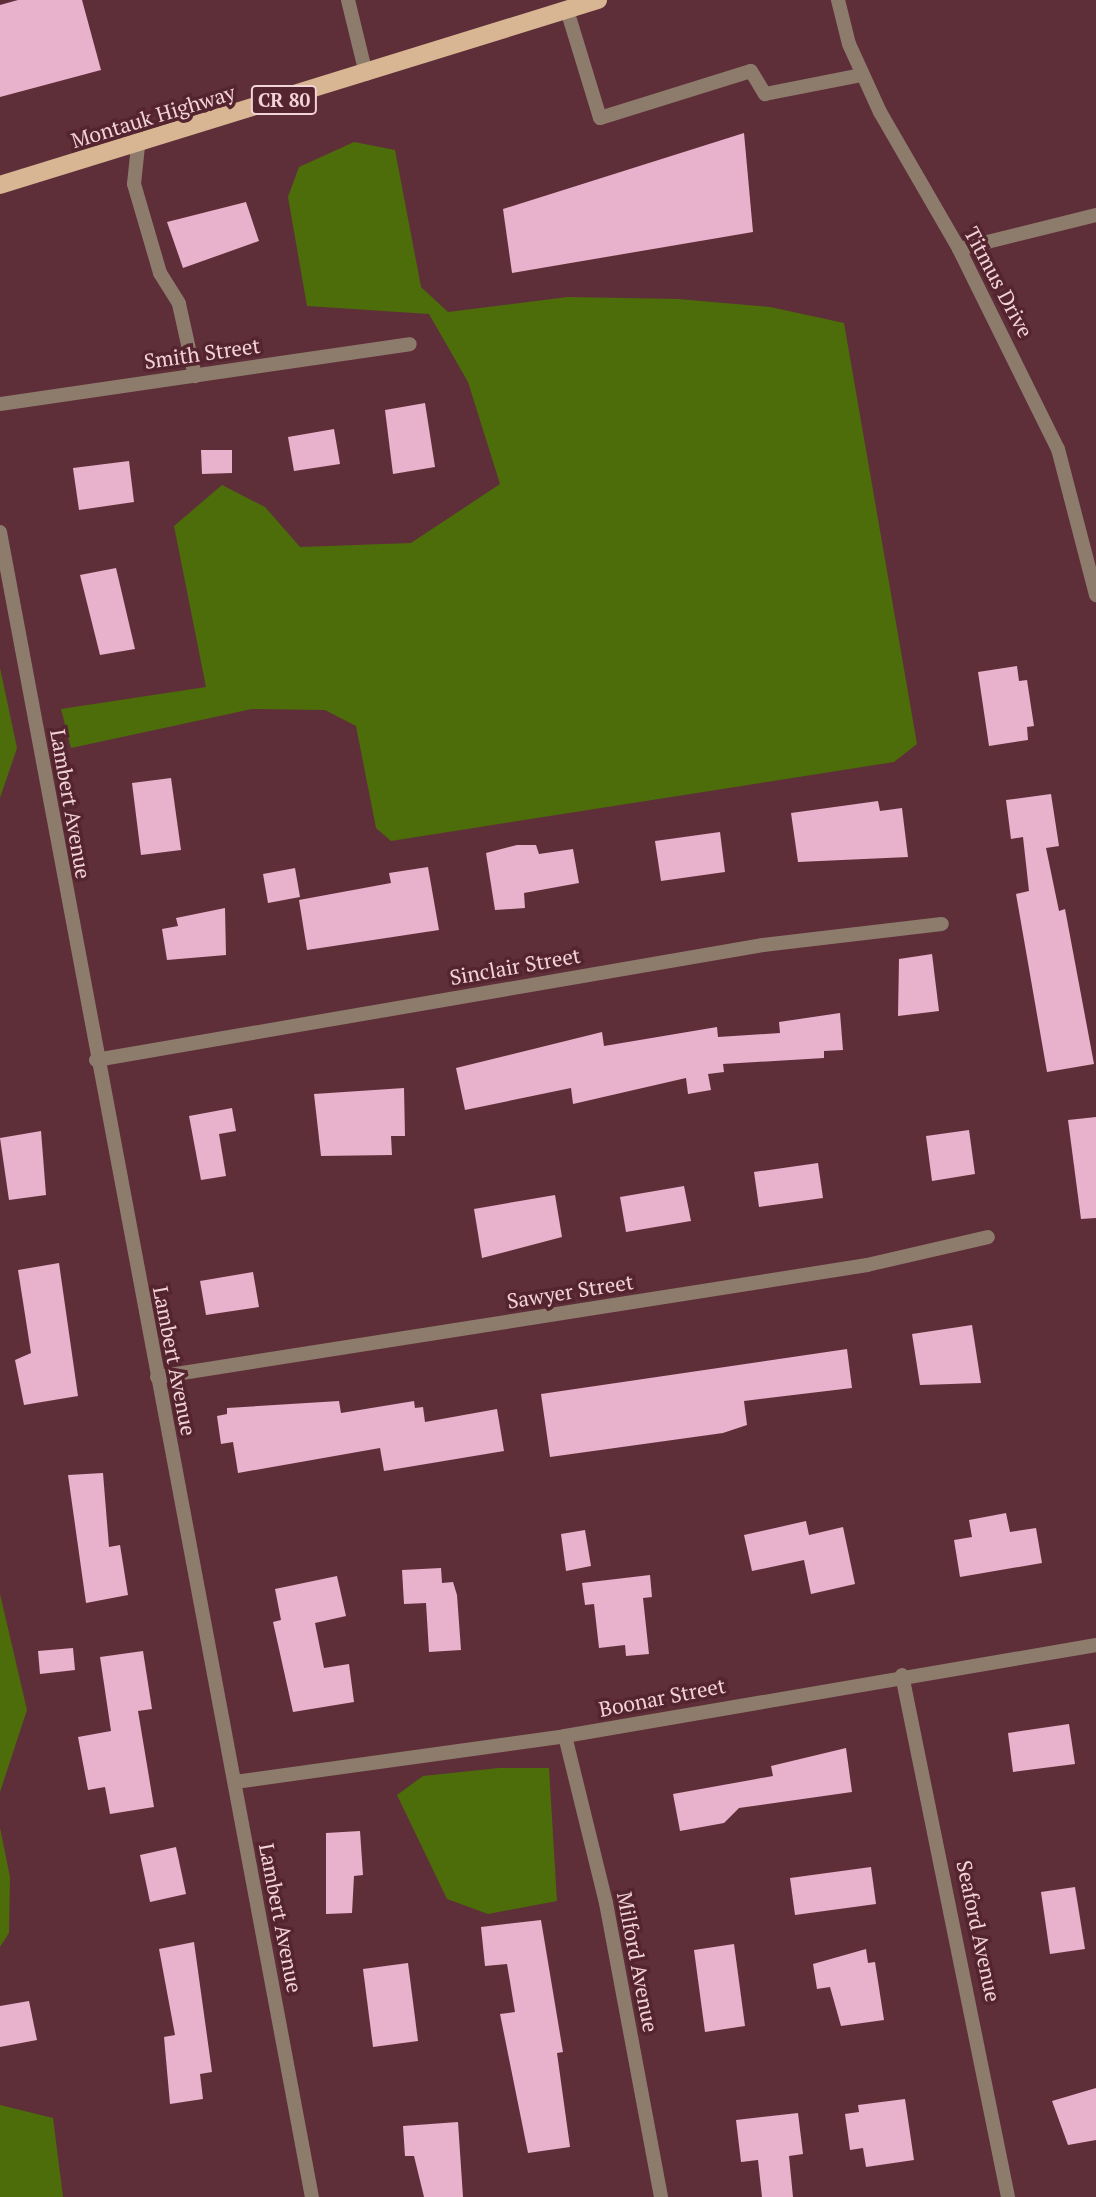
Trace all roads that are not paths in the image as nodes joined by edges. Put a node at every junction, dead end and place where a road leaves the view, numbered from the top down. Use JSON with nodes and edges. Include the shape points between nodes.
{"nodes":[{"id":1,"x":348,"y":0,"type":"edge"},
{"id":2,"x":598,"y":0,"type":"edge"},
{"id":3,"x":838,"y":0,"type":"edge"},
{"id":4,"x":568,"y":9,"type":"junction"},
{"id":5,"x":366,"y":74,"type":"junction"},
{"id":6,"x":862,"y":75,"type":"junction"},
{"id":7,"x":138,"y":146,"type":"junction"},
{"id":8,"x":0,"y":185,"type":"edge"},
{"id":9,"x":1096,"y":215,"type":"edge"},
{"id":10,"x":959,"y":249,"type":"junction"},
{"id":11,"x":410,"y":344,"type":"dead end"},
{"id":12,"x":195,"y":376,"type":"junction"},
{"id":13,"x":0,"y":404,"type":"edge"},
{"id":14,"x":0,"y":532,"type":"edge"},
{"id":15,"x":1096,"y":595,"type":"edge"},
{"id":16,"x":942,"y":924,"type":"dead end"},
{"id":17,"x":96,"y":1060,"type":"junction"},
{"id":18,"x":988,"y":1237,"type":"dead end"},
{"id":19,"x":157,"y":1377,"type":"junction"},
{"id":20,"x":1096,"y":1645,"type":"edge"},
{"id":21,"x":902,"y":1675,"type":"junction"},
{"id":22,"x":565,"y":1736,"type":"junction"},
{"id":23,"x":234,"y":1782,"type":"junction"},
{"id":24,"x":312,"y":2197,"type":"edge"},
{"id":25,"x":661,"y":2197,"type":"edge"},
{"id":26,"x":1008,"y":2197,"type":"edge"}],
"edges":[{"from":1,"to":5,"type":"street"},
{"from":2,"to":4,"type":"main road","name":"Montauk Highway","number":"CR 80"},
{"from":3,"to":6,"type":"street","name":"Titmus Drive"},
{"from":4,"to":5,"type":"main road","name":"Montauk Highway","number":"CR 80"},
{"from":4,"to":6,"type":"street","via":[[600,118],[751,71],[765,94]]},
{"from":5,"to":7,"type":"main road","name":"Montauk Highway","number":"CR 80"},
{"from":6,"to":10,"type":"street","name":"Titmus Drive"},
{"from":7,"to":8,"type":"main road","name":"Montauk Highway","number":"CR 80"},
{"from":7,"to":12,"type":"street","via":[[134,184],[160,273],[179,304]]},
{"from":9,"to":10,"type":"street"},
{"from":10,"to":15,"type":"street","name":"Titmus Drive","via":[[1058,449]]},
{"from":11,"to":12,"type":"street","name":"Smith Street"},
{"from":12,"to":13,"type":"street","name":"Smith Street"},
{"from":14,"to":17,"type":"street","name":"Lambert Avenue"},
{"from":16,"to":17,"type":"street","name":"Sinclair Street","via":[[763,945]]},
{"from":17,"to":19,"type":"street","name":"Lambert Avenue"},
{"from":18,"to":19,"type":"street","name":"Sawyer Street","via":[[867,1265]]},
{"from":19,"to":23,"type":"street","name":"Lambert Avenue"},
{"from":20,"to":21,"type":"street","name":"Boonar Street"},
{"from":21,"to":22,"type":"street","name":"Boonar Street"},
{"from":21,"to":26,"type":"street","name":"Seaford Avenue"},
{"from":22,"to":23,"type":"street","name":"Boonar Street"},
{"from":22,"to":25,"type":"street","name":"Milford Avenue","via":[[606,1903]]},
{"from":23,"to":24,"type":"street","name":"Lambert Avenue"}]}
